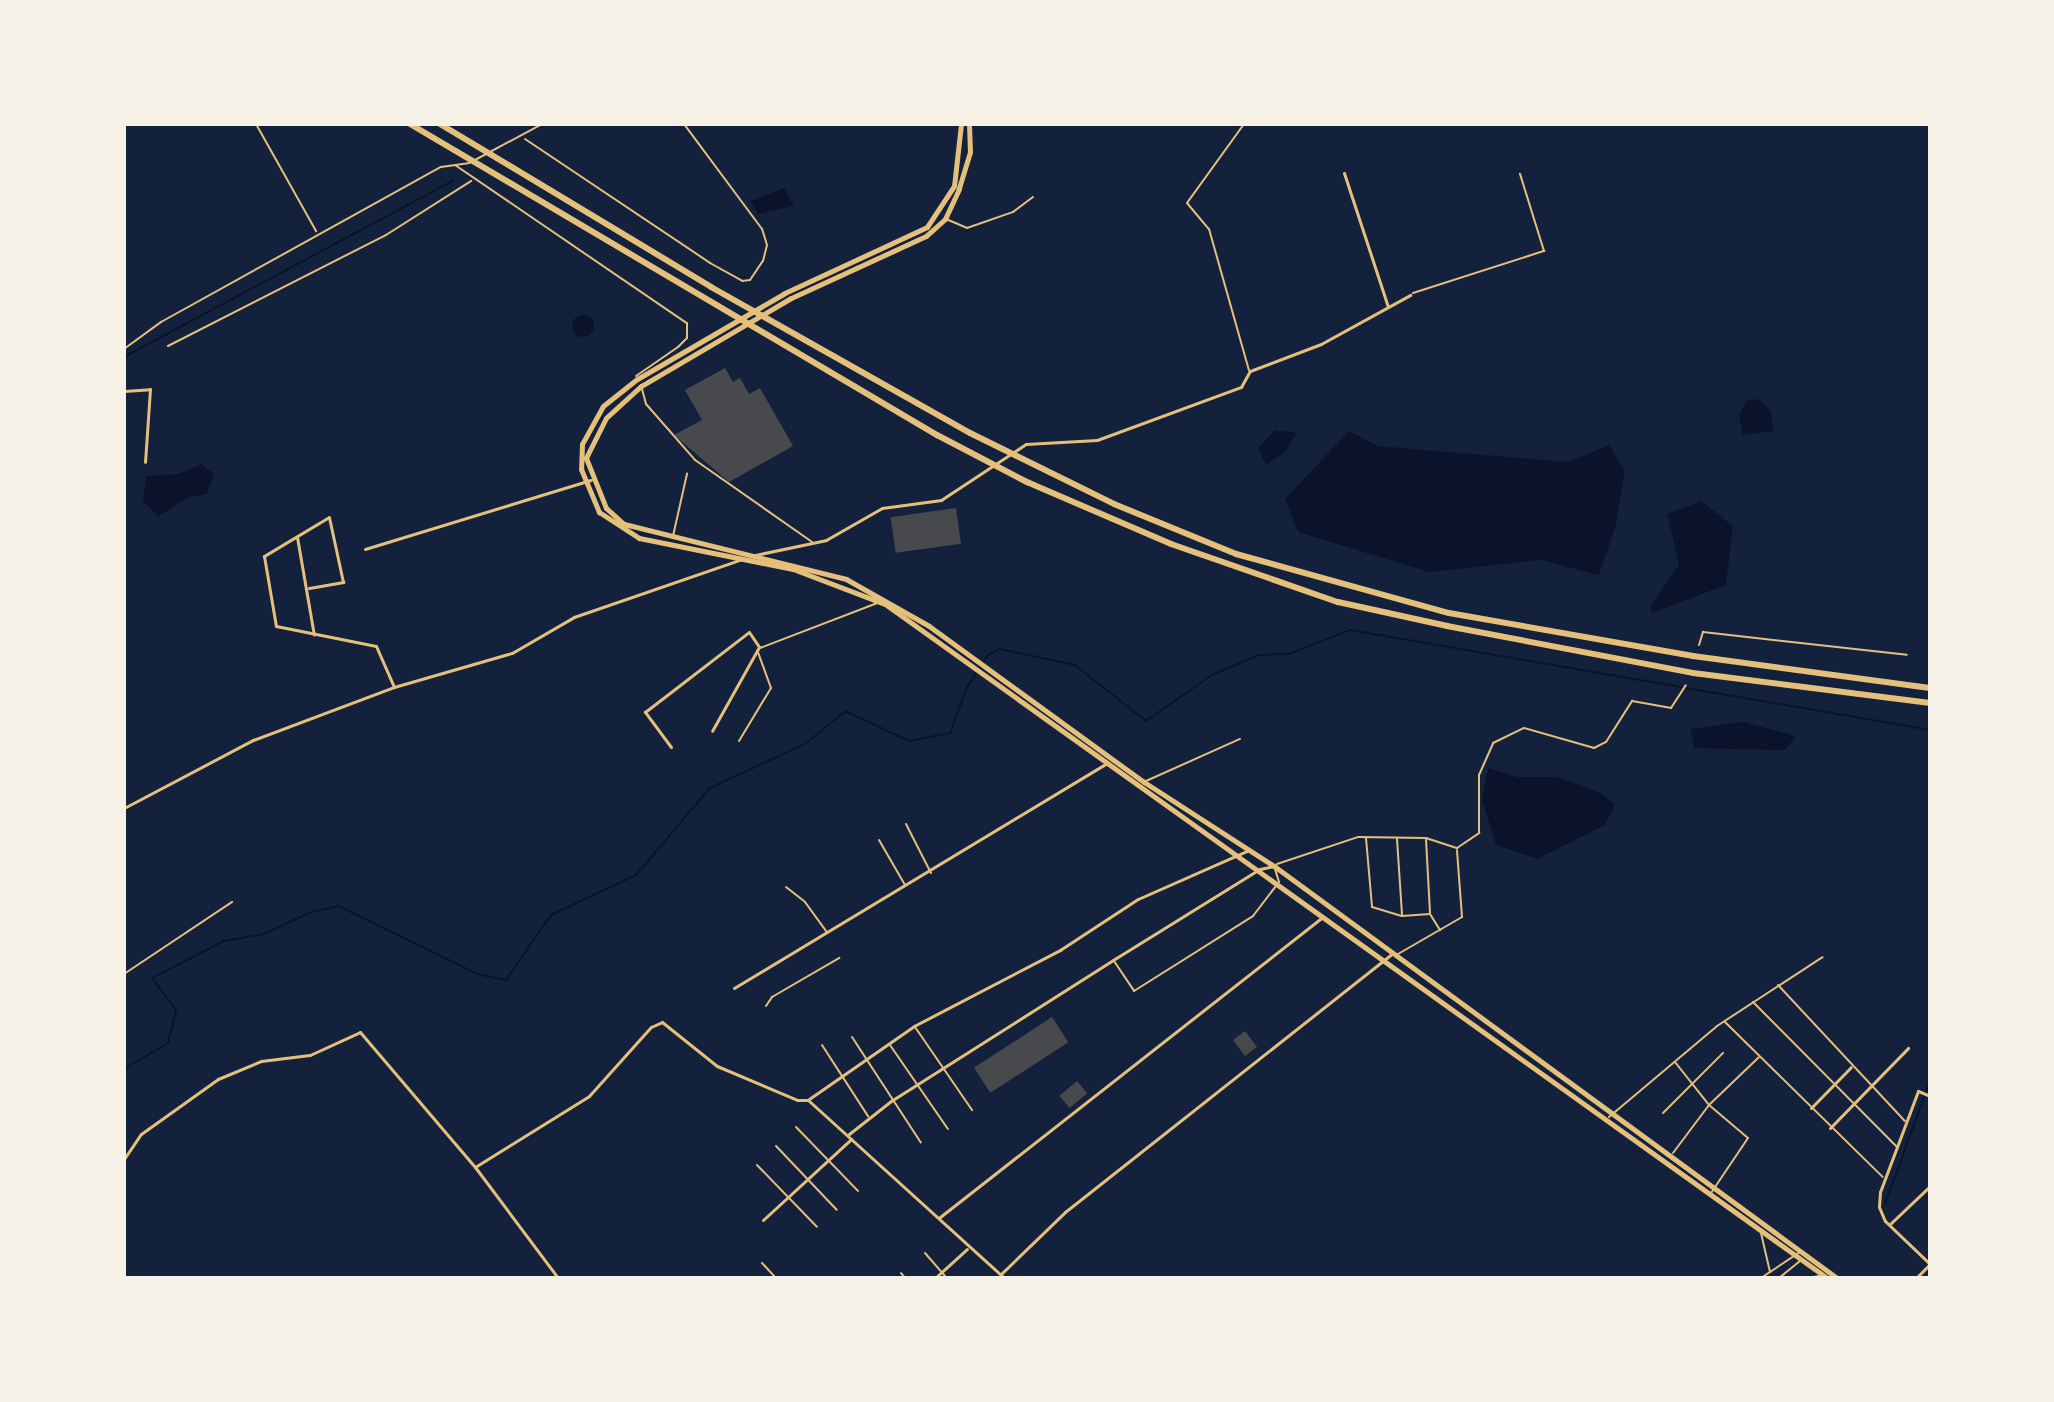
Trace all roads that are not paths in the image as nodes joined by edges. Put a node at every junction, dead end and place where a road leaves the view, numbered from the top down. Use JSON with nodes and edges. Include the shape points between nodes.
{"nodes":[{"id":1,"x":410,"y":124,"type":"edge"},
{"id":2,"x":440,"y":124,"type":"edge"},
{"id":3,"x":542,"y":124,"type":"edge"},
{"id":4,"x":961,"y":124,"type":"edge"},
{"id":5,"x":969,"y":124,"type":"edge"},
{"id":6,"x":1244,"y":124,"type":"edge"},
{"id":7,"x":468,"y":161,"type":"junction"},
{"id":8,"x":455,"y":165,"type":"junction"},
{"id":9,"x":1344,"y":173,"type":"dead end"},
{"id":10,"x":1033,"y":197,"type":"dead end"},
{"id":11,"x":945,"y":219,"type":"junction"},
{"id":12,"x":1410,"y":295,"type":"road end"},
{"id":13,"x":1388,"y":307,"type":"junction"},
{"id":14,"x":124,"y":349,"type":"edge"},
{"id":15,"x":1250,"y":371,"type":"junction"},
{"id":16,"x":637,"y":379,"type":"junction"},
{"id":17,"x":641,"y":386,"type":"junction"},
{"id":18,"x":124,"y":391,"type":"edge"},
{"id":19,"x":145,"y":462,"type":"dead end"},
{"id":20,"x":687,"y":474,"type":"dead end"},
{"id":21,"x":591,"y":480,"type":"junction"},
{"id":22,"x":584,"y":482,"type":"junction"},
{"id":23,"x":297,"y":537,"type":"junction"},
{"id":24,"x":673,"y":537,"type":"junction"},
{"id":25,"x":813,"y":543,"type":"junction"},
{"id":26,"x":365,"y":549,"type":"dead end"},
{"id":27,"x":755,"y":555,"type":"junction"},
{"id":28,"x":739,"y":560,"type":"junction"},
{"id":29,"x":309,"y":588,"type":"junction"},
{"id":30,"x":883,"y":601,"type":"junction"},
{"id":31,"x":314,"y":635,"type":"junction"},
{"id":32,"x":1699,"y":645,"type":"dead end"},
{"id":33,"x":757,"y":649,"type":"junction"},
{"id":34,"x":1907,"y":655,"type":"dead end"},
{"id":35,"x":394,"y":687,"type":"junction"},
{"id":36,"x":1685,"y":687,"type":"dead end"},
{"id":37,"x":1930,"y":688,"type":"edge"},
{"id":38,"x":1930,"y":703,"type":"edge"},
{"id":39,"x":712,"y":731,"type":"dead end"},
{"id":40,"x":1240,"y":739,"type":"dead end"},
{"id":41,"x":739,"y":741,"type":"dead end"},
{"id":42,"x":671,"y":747,"type":"dead end"},
{"id":43,"x":1109,"y":761,"type":"junction"},
{"id":44,"x":1144,"y":782,"type":"junction"},
{"id":45,"x":124,"y":808,"type":"edge"},
{"id":46,"x":906,"y":824,"type":"dead end"},
{"id":47,"x":1366,"y":838,"type":"junction"},
{"id":48,"x":1426,"y":838,"type":"junction"},
{"id":49,"x":1397,"y":839,"type":"junction"},
{"id":50,"x":879,"y":840,"type":"dead end"},
{"id":51,"x":1457,"y":848,"type":"junction"},
{"id":52,"x":1249,"y":850,"type":"junction"},
{"id":53,"x":1240,"y":856,"type":"junction"},
{"id":54,"x":1274,"y":866,"type":"junction"},
{"id":55,"x":1260,"y":869,"type":"junction"},
{"id":56,"x":931,"y":873,"type":"junction"},
{"id":57,"x":1279,"y":882,"type":"junction"},
{"id":58,"x":905,"y":886,"type":"junction"},
{"id":59,"x":786,"y":887,"type":"dead end"},
{"id":60,"x":232,"y":902,"type":"dead end"},
{"id":61,"x":1430,"y":914,"type":"junction"},
{"id":62,"x":1402,"y":916,"type":"junction"},
{"id":63,"x":1323,"y":917,"type":"junction"},
{"id":64,"x":826,"y":931,"type":"junction"},
{"id":65,"x":1440,"y":931,"type":"junction"},
{"id":66,"x":1391,"y":955,"type":"junction"},
{"id":67,"x":1823,"y":957,"type":"dead end"},
{"id":68,"x":839,"y":958,"type":"dead end"},
{"id":69,"x":1113,"y":960,"type":"junction"},
{"id":70,"x":1385,"y":960,"type":"junction"},
{"id":71,"x":124,"y":974,"type":"edge"},
{"id":72,"x":1777,"y":984,"type":"junction"},
{"id":73,"x":734,"y":988,"type":"dead end"},
{"id":74,"x":1753,"y":1001,"type":"junction"},
{"id":75,"x":766,"y":1006,"type":"dead end"},
{"id":76,"x":1725,"y":1021,"type":"junction"},
{"id":77,"x":914,"y":1026,"type":"junction"},
{"id":78,"x":852,"y":1037,"type":"dead end"},
{"id":79,"x":888,"y":1043,"type":"junction"},
{"id":80,"x":822,"y":1045,"type":"dead end"},
{"id":81,"x":1908,"y":1048,"type":"dead end"},
{"id":82,"x":1723,"y":1053,"type":"dead end"},
{"id":83,"x":1760,"y":1056,"type":"junction"},
{"id":84,"x":864,"y":1058,"type":"junction"},
{"id":85,"x":1674,"y":1061,"type":"junction"},
{"id":86,"x":1851,"y":1067,"type":"junction"},
{"id":87,"x":944,"y":1068,"type":"junction"},
{"id":88,"x":841,"y":1074,"type":"junction"},
{"id":89,"x":918,"y":1084,"type":"junction"},
{"id":90,"x":1692,"y":1084,"type":"junction"},
{"id":91,"x":1832,"y":1086,"type":"junction"},
{"id":92,"x":1870,"y":1087,"type":"junction"},
{"id":93,"x":1929,"y":1096,"type":"edge"},
{"id":94,"x":808,"y":1100,"type":"junction"},
{"id":95,"x":891,"y":1101,"type":"junction"},
{"id":96,"x":1709,"y":1105,"type":"junction"},
{"id":97,"x":1852,"y":1106,"type":"junction"},
{"id":98,"x":1811,"y":1108,"type":"junction"},
{"id":99,"x":972,"y":1110,"type":"dead end"},
{"id":100,"x":1615,"y":1112,"type":"junction"},
{"id":101,"x":1663,"y":1113,"type":"dead end"},
{"id":102,"x":868,"y":1117,"type":"junction"},
{"id":103,"x":1609,"y":1117,"type":"junction"},
{"id":104,"x":1905,"y":1122,"type":"junction"},
{"id":105,"x":796,"y":1127,"type":"dead end"},
{"id":106,"x":1830,"y":1128,"type":"junction"},
{"id":107,"x":948,"y":1129,"type":"dead end"},
{"id":108,"x":850,"y":1137,"type":"junction"},
{"id":109,"x":921,"y":1143,"type":"dead end"},
{"id":110,"x":776,"y":1146,"type":"dead end"},
{"id":111,"x":1896,"y":1146,"type":"junction"},
{"id":112,"x":1671,"y":1155,"type":"junction"},
{"id":113,"x":124,"y":1159,"type":"edge"},
{"id":114,"x":828,"y":1161,"type":"junction"},
{"id":115,"x":757,"y":1165,"type":"dead end"},
{"id":116,"x":475,"y":1167,"type":"junction"},
{"id":117,"x":1884,"y":1178,"type":"junction"},
{"id":118,"x":808,"y":1179,"type":"junction"},
{"id":119,"x":1714,"y":1186,"type":"junction"},
{"id":120,"x":1930,"y":1186,"type":"edge"},
{"id":121,"x":858,"y":1191,"type":"dead end"},
{"id":122,"x":1711,"y":1193,"type":"junction"},
{"id":123,"x":787,"y":1196,"type":"junction"},
{"id":124,"x":837,"y":1210,"type":"dead end"},
{"id":125,"x":940,"y":1217,"type":"junction"},
{"id":126,"x":763,"y":1220,"type":"dead end"},
{"id":127,"x":1890,"y":1224,"type":"junction"},
{"id":128,"x":817,"y":1227,"type":"dead end"},
{"id":129,"x":1760,"y":1228,"type":"junction"},
{"id":130,"x":967,"y":1249,"type":"junction"},
{"id":131,"x":1801,"y":1251,"type":"junction"},
{"id":132,"x":925,"y":1253,"type":"dead end"},
{"id":133,"x":1795,"y":1255,"type":"junction"},
{"id":134,"x":1802,"y":1260,"type":"junction"},
{"id":135,"x":762,"y":1263,"type":"dead end"},
{"id":136,"x":1930,"y":1264,"type":"edge"},
{"id":137,"x":942,"y":1272,"type":"junction"},
{"id":138,"x":1770,"y":1272,"type":"junction"},
{"id":139,"x":901,"y":1273,"type":"dead end"},
{"id":140,"x":1002,"y":1276,"type":"edge"},
{"id":141,"x":1825,"y":1276,"type":"edge"},
{"id":142,"x":558,"y":1278,"type":"edge"},
{"id":143,"x":776,"y":1278,"type":"edge"},
{"id":144,"x":905,"y":1278,"type":"edge"},
{"id":145,"x":935,"y":1278,"type":"edge"},
{"id":146,"x":947,"y":1278,"type":"edge"},
{"id":147,"x":1761,"y":1278,"type":"edge"},
{"id":148,"x":1779,"y":1278,"type":"edge"},
{"id":149,"x":1809,"y":1278,"type":"edge"},
{"id":150,"x":1837,"y":1278,"type":"edge"},
{"id":151,"x":1916,"y":1278,"type":"edge"}],
"edges":[{"from":1,"to":7,"type":"highway"},
{"from":2,"to":37,"type":"highway","via":[[970,433],[1114,504],[1236,554],[1449,613],[1693,656]]},
{"from":3,"to":7,"type":"lane"},
{"from":4,"to":16,"type":"main road","via":[[954,186],[927,227],[785,293]]},
{"from":5,"to":11,"type":"main road","via":[[970,152]]},
{"from":6,"to":15,"type":"lane","via":[[1187,203],[1209,229]]},
{"from":7,"to":8,"type":"lane"},
{"from":7,"to":38,"type":"highway","via":[[923,428],[1027,482],[1171,544],[1338,602],[1447,626],[1693,673]]},
{"from":8,"to":14,"type":"lane","via":[[441,167],[161,322]]},
{"from":8,"to":16,"type":"lane","via":[[687,323],[687,338],[635,375]]},
{"from":9,"to":13,"type":"street"},
{"from":10,"to":11,"type":"lane","via":[[1013,212],[967,228]]},
{"from":11,"to":17,"type":"main road","via":[[903,250],[791,298]]},
{"from":12,"to":13,"type":"street"},
{"from":13,"to":15,"type":"street","via":[[1321,344]]},
{"from":15,"to":25,"type":"street","via":[[1241,387],[1097,440],[1026,444],[941,500],[882,508]]},
{"from":16,"to":17,"type":"lane"},
{"from":16,"to":22,"type":"main road","via":[[594,418],[582,444]]},
{"from":17,"to":21,"type":"main road","via":[[597,431],[586,458]]},
{"from":17,"to":25,"type":"lane","via":[[646,404],[695,460]]},
{"from":18,"to":19,"type":"street","via":[[150,389]]},
{"from":20,"to":24,"type":"lane"},
{"from":21,"to":22,"type":"street"},
{"from":21,"to":24,"type":"main road","via":[[606,508],[624,524]]},
{"from":22,"to":26,"type":"street"},
{"from":22,"to":28,"type":"main road","via":[[599,512],[619,529]]},
{"from":23,"to":29,"type":"street"},
{"from":23,"to":29,"type":"street","via":[[329,517],[335,527],[343,582]]},
{"from":23,"to":31,"type":"street","via":[[264,556],[276,626]]},
{"from":24,"to":27,"type":"main road"},
{"from":25,"to":27,"type":"street"},
{"from":27,"to":28,"type":"street"},
{"from":27,"to":30,"type":"main road","via":[[833,575]]},
{"from":28,"to":30,"type":"main road","via":[[793,569]]},
{"from":28,"to":35,"type":"street","via":[[574,617],[512,653]]},
{"from":29,"to":31,"type":"street"},
{"from":30,"to":33,"type":"lane"},
{"from":30,"to":43,"type":"main road"},
{"from":31,"to":35,"type":"street","via":[[376,646]]},
{"from":32,"to":34,"type":"lane","via":[[1703,632]]},
{"from":33,"to":39,"type":"street"},
{"from":33,"to":41,"type":"lane","via":[[771,688]]},
{"from":33,"to":42,"type":"street","via":[[749,632],[645,712]]},
{"from":35,"to":45,"type":"street","via":[[253,740]]},
{"from":36,"to":51,"type":"lane","via":[[1675,705],[1632,701],[1606,742],[1594,748],[1524,728],[1510,731],[1486,751],[1479,775],[1479,833]]},
{"from":40,"to":44,"type":"lane"},
{"from":43,"to":44,"type":"main road"},
{"from":43,"to":53,"type":"main road"},
{"from":43,"to":56,"type":"street"},
{"from":44,"to":52,"type":"main road"},
{"from":46,"to":56,"type":"lane"},
{"from":47,"to":49,"type":"lane"},
{"from":47,"to":54,"type":"lane","via":[[1321,847]]},
{"from":47,"to":62,"type":"lane","via":[[1372,907]]},
{"from":48,"to":49,"type":"lane"},
{"from":48,"to":51,"type":"lane"},
{"from":48,"to":61,"type":"lane"},
{"from":49,"to":62,"type":"lane"},
{"from":50,"to":58,"type":"lane"},
{"from":51,"to":65,"type":"lane","via":[[1462,917]]},
{"from":52,"to":53,"type":"street"},
{"from":52,"to":54,"type":"main road"},
{"from":53,"to":55,"type":"main road"},
{"from":53,"to":77,"type":"street","via":[[1178,877],[1060,950]]},
{"from":54,"to":55,"type":"street"},
{"from":54,"to":57,"type":"lane"},
{"from":54,"to":66,"type":"main road"},
{"from":55,"to":57,"type":"main road"},
{"from":55,"to":69,"type":"street"},
{"from":56,"to":58,"type":"street"},
{"from":57,"to":63,"type":"main road"},
{"from":57,"to":69,"type":"lane","via":[[1253,916],[1134,991]]},
{"from":58,"to":64,"type":"street"},
{"from":59,"to":64,"type":"lane"},
{"from":60,"to":71,"type":"lane"},
{"from":61,"to":62,"type":"lane"},
{"from":61,"to":65,"type":"lane"},
{"from":63,"to":70,"type":"main road"},
{"from":63,"to":125,"type":"street"},
{"from":64,"to":73,"type":"street"},
{"from":65,"to":66,"type":"lane"},
{"from":66,"to":70,"type":"street"},
{"from":66,"to":100,"type":"main road"},
{"from":67,"to":72,"type":"lane"},
{"from":68,"to":75,"type":"lane","via":[[772,997]]},
{"from":69,"to":87,"type":"street"},
{"from":70,"to":103,"type":"main road"},
{"from":70,"to":140,"type":"street","via":[[1065,1212]]},
{"from":72,"to":74,"type":"lane"},
{"from":72,"to":86,"type":"lane"},
{"from":74,"to":76,"type":"lane"},
{"from":74,"to":91,"type":"lane"},
{"from":76,"to":83,"type":"lane"},
{"from":76,"to":85,"type":"lane"},
{"from":77,"to":79,"type":"street"},
{"from":77,"to":87,"type":"lane"},
{"from":78,"to":84,"type":"lane"},
{"from":79,"to":84,"type":"street"},
{"from":79,"to":89,"type":"lane"},
{"from":80,"to":88,"type":"lane"},
{"from":81,"to":92,"type":"street"},
{"from":82,"to":90,"type":"lane"},
{"from":83,"to":96,"type":"lane"},
{"from":83,"to":98,"type":"lane"},
{"from":84,"to":88,"type":"street"},
{"from":84,"to":95,"type":"lane"},
{"from":85,"to":90,"type":"lane"},
{"from":85,"to":100,"type":"lane"},
{"from":86,"to":91,"type":"street"},
{"from":86,"to":92,"type":"lane"},
{"from":87,"to":89,"type":"street"},
{"from":87,"to":99,"type":"lane"},
{"from":88,"to":94,"type":"street"},
{"from":88,"to":102,"type":"lane"},
{"from":89,"to":95,"type":"street"},
{"from":89,"to":107,"type":"lane"},
{"from":90,"to":96,"type":"lane"},
{"from":90,"to":101,"type":"lane"},
{"from":91,"to":97,"type":"lane"},
{"from":91,"to":98,"type":"street"},
{"from":92,"to":97,"type":"street"},
{"from":92,"to":104,"type":"lane"},
{"from":93,"to":104,"type":"street","via":[[1920,1092]]},
{"from":94,"to":108,"type":"street"},
{"from":94,"to":116,"type":"street","via":[[717,1066],[662,1022],[651,1027],[589,1096]]},
{"from":95,"to":102,"type":"street"},
{"from":95,"to":109,"type":"lane"},
{"from":96,"to":112,"type":"lane"},
{"from":96,"to":119,"type":"lane","via":[[1748,1138]]},
{"from":97,"to":106,"type":"street"},
{"from":97,"to":111,"type":"lane"},
{"from":98,"to":106,"type":"lane"},
{"from":100,"to":103,"type":"lane"},
{"from":100,"to":112,"type":"main road"},
{"from":102,"to":108,"type":"street"},
{"from":103,"to":122,"type":"main road"},
{"from":104,"to":111,"type":"street"},
{"from":105,"to":114,"type":"lane"},
{"from":106,"to":117,"type":"lane"},
{"from":108,"to":114,"type":"street"},
{"from":108,"to":125,"type":"street"},
{"from":110,"to":118,"type":"lane"},
{"from":111,"to":117,"type":"street"},
{"from":112,"to":119,"type":"main road"},
{"from":113,"to":116,"type":"street","via":[[141,1134],[218,1079],[261,1061],[310,1055],[360,1032]]},
{"from":114,"to":118,"type":"street"},
{"from":114,"to":121,"type":"lane"},
{"from":115,"to":123,"type":"lane"},
{"from":116,"to":142,"type":"street"},
{"from":117,"to":127,"type":"street","via":[[1879,1207]]},
{"from":118,"to":123,"type":"street"},
{"from":118,"to":124,"type":"lane"},
{"from":119,"to":122,"type":"lane"},
{"from":119,"to":131,"type":"main road"},
{"from":120,"to":127,"type":"street"},
{"from":122,"to":129,"type":"main road"},
{"from":123,"to":126,"type":"street"},
{"from":123,"to":128,"type":"lane"},
{"from":125,"to":130,"type":"street"},
{"from":127,"to":136,"type":"street"},
{"from":129,"to":133,"type":"main road"},
{"from":129,"to":138,"type":"lane"},
{"from":130,"to":137,"type":"street"},
{"from":130,"to":140,"type":"street"},
{"from":131,"to":133,"type":"lane"},
{"from":131,"to":134,"type":"lane"},
{"from":131,"to":150,"type":"main road"},
{"from":132,"to":137,"type":"lane"},
{"from":133,"to":134,"type":"main road"},
{"from":133,"to":138,"type":"lane"},
{"from":134,"to":141,"type":"main road"},
{"from":134,"to":148,"type":"lane"},
{"from":135,"to":143,"type":"lane"},
{"from":136,"to":151,"type":"street"},
{"from":137,"to":145,"type":"street"},
{"from":137,"to":146,"type":"lane"},
{"from":138,"to":147,"type":"lane"},
{"from":139,"to":144,"type":"lane"},
{"from":141,"to":149,"type":"lane"}]}
